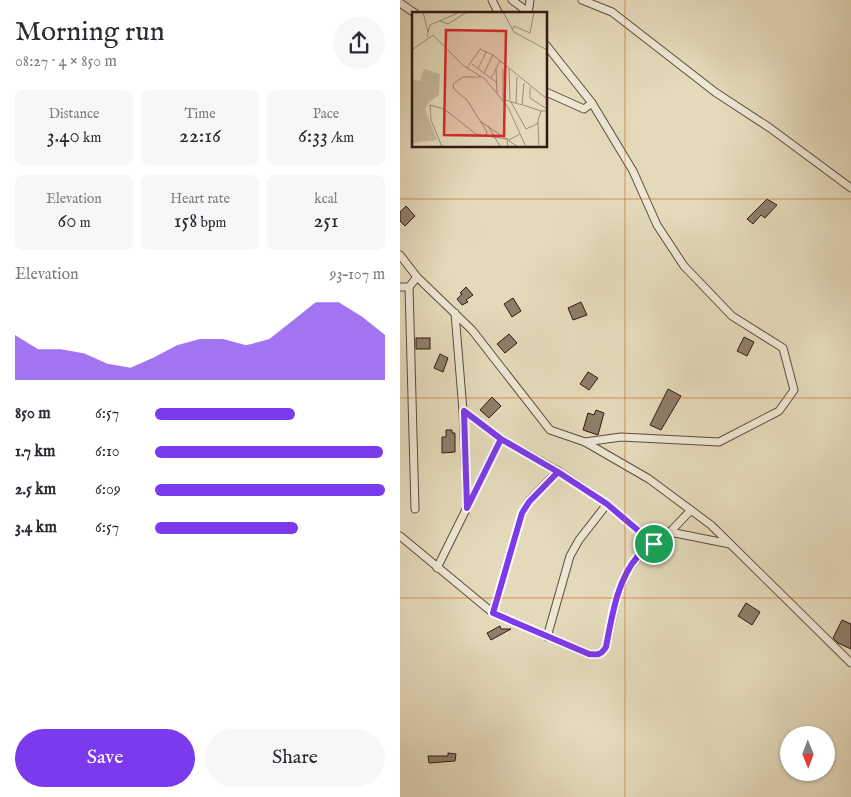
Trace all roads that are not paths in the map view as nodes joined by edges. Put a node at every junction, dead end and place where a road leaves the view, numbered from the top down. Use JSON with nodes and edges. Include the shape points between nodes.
{"nodes":[{"id":1,"x":492,"y":0,"type":"edge"},
{"id":2,"x":512,"y":0,"type":"edge"},
{"id":3,"x":582,"y":0,"type":"edge"},
{"id":4,"x":400,"y":3,"type":"edge"},
{"id":5,"x":413,"y":12,"type":"edge"},
{"id":6,"x":498,"y":12,"type":"edge"},
{"id":7,"x":527,"y":12,"type":"edge"},
{"id":8,"x":548,"y":48,"type":"edge"},
{"id":9,"x":548,"y":93,"type":"edge"},
{"id":10,"x":592,"y":103,"type":"junction"},
{"id":11,"x":851,"y":188,"type":"edge"},
{"id":12,"x":400,"y":255,"type":"edge"},
{"id":13,"x":418,"y":277,"type":"junction"},
{"id":14,"x":400,"y":286,"type":"edge"},
{"id":15,"x":409,"y":287,"type":"junction"},
{"id":16,"x":455,"y":313,"type":"junction"},
{"id":17,"x":464,"y":411,"type":"junction"},
{"id":18,"x":501,"y":439,"type":"junction"},
{"id":19,"x":584,"y":442,"type":"junction"},
{"id":20,"x":558,"y":472,"type":"junction"},
{"id":21,"x":607,"y":504,"type":"junction"},
{"id":22,"x":467,"y":508,"type":"junction"},
{"id":23,"x":415,"y":509,"type":"dead end"},
{"id":24,"x":691,"y":510,"type":"junction"},
{"id":25,"x":670,"y":532,"type":"junction"},
{"id":26,"x":400,"y":536,"type":"edge"},
{"id":27,"x":654,"y":544,"type":"junction"},
{"id":28,"x":730,"y":544,"type":"junction"},
{"id":29,"x":437,"y":568,"type":"junction"},
{"id":30,"x":493,"y":613,"type":"junction"},
{"id":31,"x":547,"y":637,"type":"junction"},
{"id":32,"x":851,"y":663,"type":"edge"}],
"edges":[{"from":1,"to":6,"type":"street"},
{"from":2,"to":7,"type":"street"},
{"from":3,"to":11,"type":"street","via":[[612,12],[715,92]]},
{"from":4,"to":5,"type":"street"},
{"from":8,"to":10,"type":"street"},
{"from":9,"to":10,"type":"street","via":[[584,109]]},
{"from":10,"to":19,"type":"street","via":[[632,171],[657,225],[684,266],[732,316],[782,348],[794,390],[779,411],[719,442],[621,437]]},
{"from":12,"to":13,"type":"street"},
{"from":13,"to":15,"type":"street"},
{"from":13,"to":16,"type":"street"},
{"from":14,"to":15,"type":"street"},
{"from":15,"to":23,"type":"street"},
{"from":16,"to":17,"type":"street"},
{"from":16,"to":19,"type":"street","via":[[550,430]]},
{"from":17,"to":18,"type":"street"},
{"from":17,"to":22,"type":"street"},
{"from":18,"to":20,"type":"street"},
{"from":18,"to":22,"type":"street"},
{"from":19,"to":24,"type":"street","via":[[650,479]]},
{"from":20,"to":21,"type":"street"},
{"from":20,"to":30,"type":"street","via":[[522,513]]},
{"from":21,"to":27,"type":"street"},
{"from":21,"to":31,"type":"street","via":[[570,556]]},
{"from":22,"to":29,"type":"street"},
{"from":24,"to":25,"type":"street"},
{"from":24,"to":28,"type":"street"},
{"from":25,"to":27,"type":"street"},
{"from":25,"to":28,"type":"street"},
{"from":26,"to":29,"type":"street"},
{"from":27,"to":31,"type":"street","via":[[639,555],[627,572],[602,653],[589,654]]},
{"from":28,"to":32,"type":"street"},
{"from":29,"to":30,"type":"street"},
{"from":30,"to":31,"type":"street"}]}
